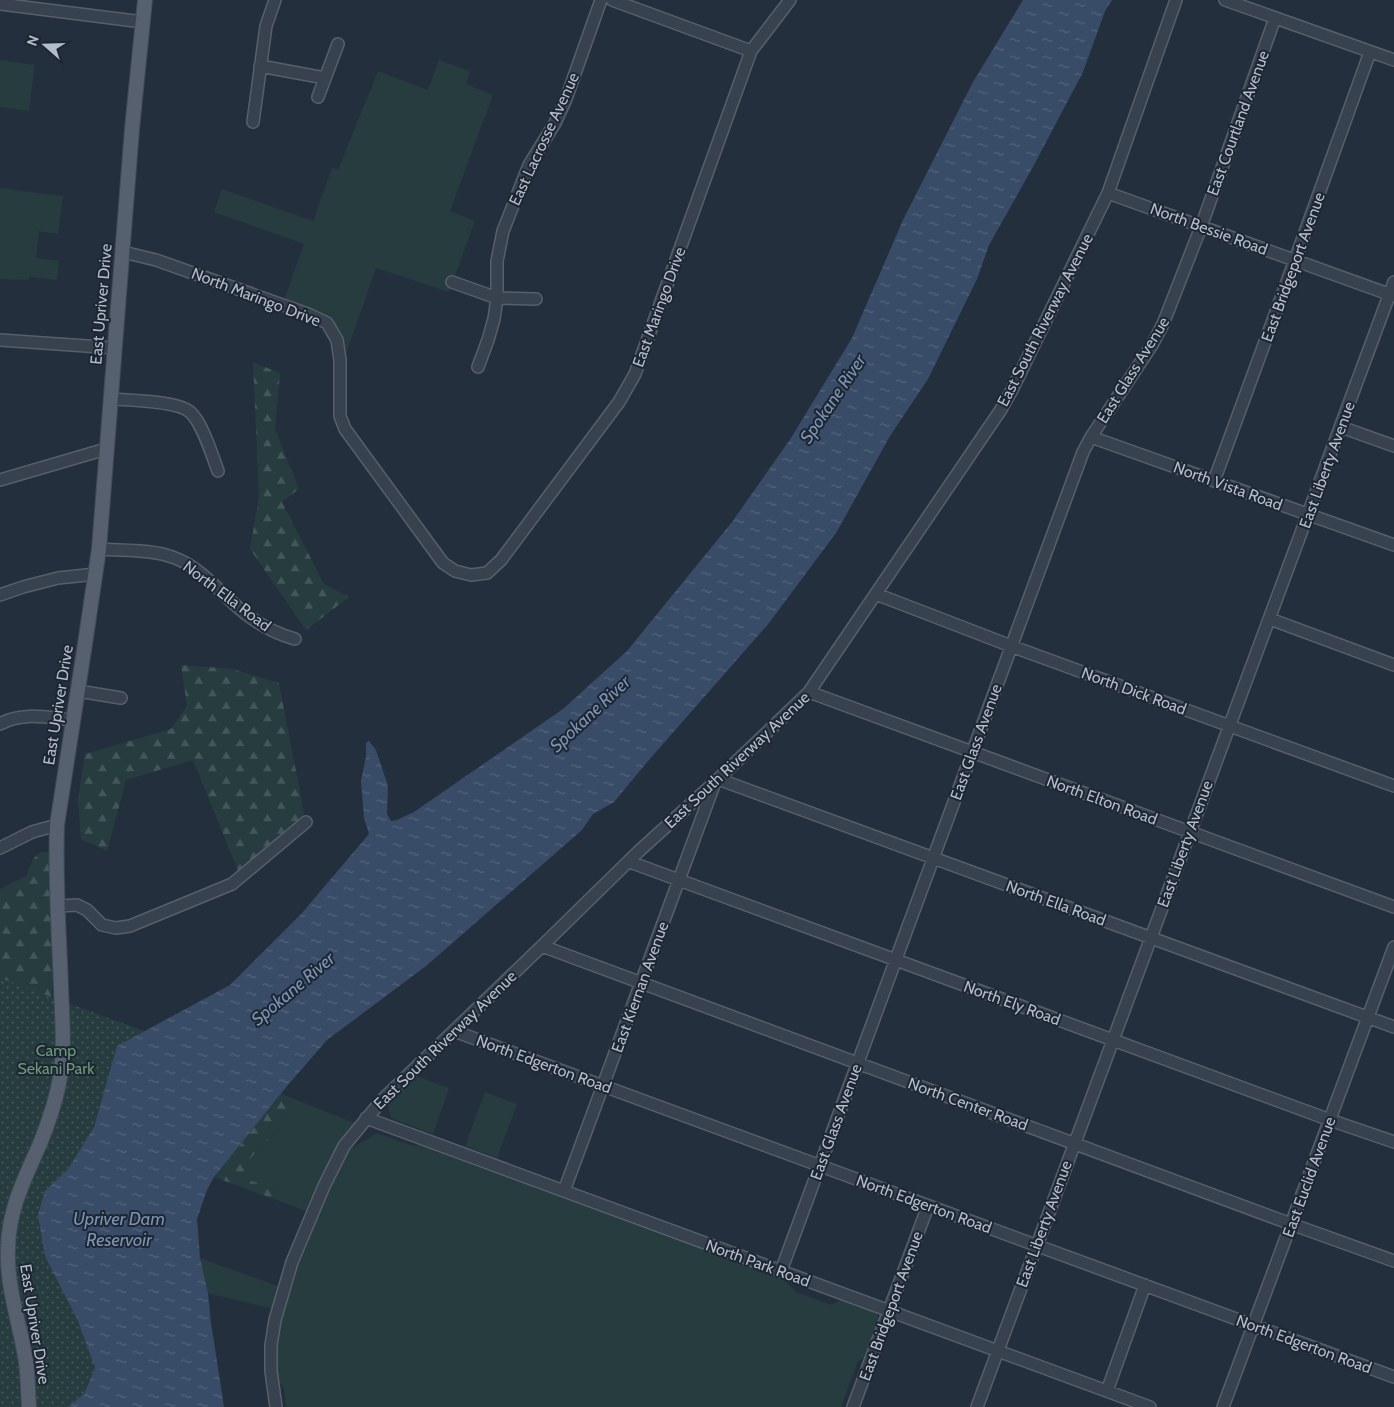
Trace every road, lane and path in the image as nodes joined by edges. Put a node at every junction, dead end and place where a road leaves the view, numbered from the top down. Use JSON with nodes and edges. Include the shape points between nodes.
{"nodes":[{"id":1,"x":145,"y":0,"type":"edge"},
{"id":2,"x":274,"y":0,"type":"edge"},
{"id":3,"x":601,"y":0,"type":"edge"},
{"id":4,"x":612,"y":0,"type":"edge"},
{"id":5,"x":790,"y":0,"type":"edge"},
{"id":6,"x":1176,"y":0,"type":"edge"},
{"id":7,"x":1225,"y":0,"type":"edge"},
{"id":8,"x":0,"y":4,"type":"edge"},
{"id":9,"x":636,"y":4,"type":"edge"},
{"id":10,"x":1275,"y":18,"type":"junction"},
{"id":11,"x":143,"y":22,"type":"junction"},
{"id":12,"x":338,"y":44,"type":"dead end"},
{"id":13,"x":751,"y":51,"type":"junction"},
{"id":14,"x":1370,"y":52,"type":"junction"},
{"id":15,"x":1394,"y":60,"type":"edge"},
{"id":16,"x":260,"y":66,"type":"junction"},
{"id":17,"x":325,"y":78,"type":"junction"},
{"id":18,"x":318,"y":97,"type":"dead end"},
{"id":19,"x":252,"y":122,"type":"dead end"},
{"id":20,"x":1108,"y":193,"type":"junction"},
{"id":21,"x":1201,"y":227,"type":"junction"},
{"id":22,"x":122,"y":252,"type":"junction"},
{"id":23,"x":1295,"y":260,"type":"junction"},
{"id":24,"x":452,"y":282,"type":"dead end"},
{"id":25,"x":1394,"y":282,"type":"edge"},
{"id":26,"x":1392,"y":296,"type":"edge"},
{"id":27,"x":497,"y":298,"type":"junction"},
{"id":28,"x":536,"y":299,"type":"dead end"},
{"id":29,"x":0,"y":340,"type":"edge"},
{"id":30,"x":115,"y":348,"type":"junction"},
{"id":31,"x":478,"y":367,"type":"dead end"},
{"id":32,"x":111,"y":399,"type":"junction"},
{"id":33,"x":1341,"y":427,"type":"junction"},
{"id":34,"x":1091,"y":437,"type":"junction"},
{"id":35,"x":1394,"y":446,"type":"edge"},
{"id":36,"x":106,"y":450,"type":"junction"},
{"id":37,"x":218,"y":471,"type":"dead end"},
{"id":38,"x":0,"y":480,"type":"edge"},
{"id":39,"x":1214,"y":481,"type":"junction"},
{"id":40,"x":1308,"y":515,"type":"junction"},
{"id":41,"x":1394,"y":545,"type":"edge"},
{"id":42,"x":99,"y":549,"type":"junction"},
{"id":43,"x":96,"y":574,"type":"junction"},
{"id":44,"x":471,"y":575,"type":"joint"},
{"id":45,"x":876,"y":594,"type":"junction"},
{"id":46,"x":0,"y":595,"type":"edge"},
{"id":47,"x":1270,"y":619,"type":"junction"},
{"id":48,"x":295,"y":639,"type":"dead end"},
{"id":49,"x":1011,"y":646,"type":"junction"},
{"id":50,"x":1394,"y":665,"type":"edge"},
{"id":51,"x":78,"y":691,"type":"junction"},
{"id":52,"x":810,"y":692,"type":"junction"},
{"id":53,"x":120,"y":698,"type":"dead end"},
{"id":54,"x":73,"y":720,"type":"junction"},
{"id":55,"x":0,"y":724,"type":"edge"},
{"id":56,"x":1229,"y":725,"type":"junction"},
{"id":57,"x":972,"y":753,"type":"junction"},
{"id":58,"x":717,"y":781,"type":"junction"},
{"id":59,"x":1394,"y":786,"type":"edge"},
{"id":60,"x":306,"y":822,"type":"dead end"},
{"id":61,"x":57,"y":825,"type":"junction"},
{"id":62,"x":1190,"y":832,"type":"junction"},
{"id":63,"x":0,"y":848,"type":"edge"},
{"id":64,"x":933,"y":858,"type":"junction"},
{"id":65,"x":630,"y":862,"type":"junction"},
{"id":66,"x":679,"y":880,"type":"junction"},
{"id":67,"x":58,"y":906,"type":"junction"},
{"id":68,"x":1394,"y":907,"type":"edge"},
{"id":69,"x":1150,"y":938,"type":"junction"},
{"id":70,"x":542,"y":946,"type":"junction"},
{"id":71,"x":1394,"y":947,"type":"edge"},
{"id":72,"x":895,"y":960,"type":"junction"},
{"id":73,"x":641,"y":983,"type":"junction"},
{"id":74,"x":1368,"y":1018,"type":"junction"},
{"id":75,"x":1394,"y":1027,"type":"edge"},
{"id":76,"x":454,"y":1031,"type":"junction"},
{"id":77,"x":1112,"y":1040,"type":"junction"},
{"id":78,"x":858,"y":1063,"type":"junction"},
{"id":79,"x":603,"y":1086,"type":"junction"},
{"id":80,"x":366,"y":1118,"type":"junction"},
{"id":81,"x":1330,"y":1120,"type":"junction"},
{"id":82,"x":1394,"y":1142,"type":"edge"},
{"id":83,"x":1074,"y":1143,"type":"junction"},
{"id":84,"x":820,"y":1165,"type":"junction"},
{"id":85,"x":564,"y":1191,"type":"junction"},
{"id":86,"x":928,"y":1206,"type":"junction"},
{"id":87,"x":1292,"y":1224,"type":"junction"},
{"id":88,"x":1037,"y":1246,"type":"junction"},
{"id":89,"x":1394,"y":1261,"type":"edge"},
{"id":90,"x":781,"y":1271,"type":"junction"},
{"id":91,"x":1145,"y":1285,"type":"junction"},
{"id":92,"x":889,"y":1311,"type":"junction"},
{"id":93,"x":1254,"y":1325,"type":"junction"},
{"id":94,"x":997,"y":1351,"type":"junction"},
{"id":95,"x":1394,"y":1377,"type":"edge"},
{"id":96,"x":1107,"y":1391,"type":"junction"},
{"id":97,"x":29,"y":1407,"type":"edge"},
{"id":98,"x":276,"y":1407,"type":"edge"},
{"id":99,"x":853,"y":1407,"type":"edge"},
{"id":100,"x":977,"y":1407,"type":"edge"},
{"id":101,"x":1150,"y":1407,"type":"edge"},
{"id":102,"x":1223,"y":1407,"type":"edge"}],
"edges":[{"from":1,"to":11,"type":"main road","name":"East Upriver Drive"},
{"from":2,"to":16,"type":"street"},
{"from":3,"to":27,"type":"street","name":"East Lacrosse Avenue","via":[[566,100],[529,165],[503,232],[497,261]]},
{"from":4,"to":9,"type":"street"},
{"from":5,"to":13,"type":"street","name":"East Maringo Drive"},
{"from":6,"to":20,"type":"street","name":"East South Riverway Avenue"},
{"from":7,"to":10,"type":"street"},
{"from":8,"to":11,"type":"street"},
{"from":9,"to":13,"type":"street"},
{"from":10,"to":14,"type":"street"},
{"from":10,"to":21,"type":"street","name":"East Courtland Avenue"},
{"from":11,"to":22,"type":"main road","name":"East Upriver Drive"},
{"from":12,"to":17,"type":"street"},
{"from":13,"to":44,"type":"street","name":"East Maringo Drive","via":[[635,374],[619,402],[502,560],[487,573]]},
{"from":14,"to":15,"type":"street"},
{"from":14,"to":23,"type":"street","name":"East Bridgeport Avenue"},
{"from":16,"to":17,"type":"street"},
{"from":16,"to":19,"type":"street"},
{"from":17,"to":18,"type":"street"},
{"from":20,"to":21,"type":"street","name":"North Bessie Road"},
{"from":20,"to":45,"type":"street","name":"East South Riverway Avenue","via":[[1000,411]]},
{"from":21,"to":23,"type":"street","name":"North Bessie Road"},
{"from":21,"to":34,"type":"street","name":"East Glass Avenue","via":[[1173,303],[1152,345]]},
{"from":22,"to":30,"type":"main road","name":"East Upriver Drive"},
{"from":22,"to":44,"type":"street","name":"North Maringo Drive","via":[[165,263],[327,323],[337,340],[340,416],[345,429],[443,563],[455,572]]},
{"from":23,"to":26,"type":"street","name":"North Bessie Road"},
{"from":23,"to":39,"type":"street","name":"East Bridgeport Avenue"},
{"from":24,"to":27,"type":"street"},
{"from":25,"to":26,"type":"street","name":"East Liberty Avenue"},
{"from":26,"to":33,"type":"street","name":"East Liberty Avenue"},
{"from":27,"to":28,"type":"street"},
{"from":27,"to":31,"type":"street","name":"East Lacrosse Avenue","via":[[492,326]]},
{"from":29,"to":30,"type":"street"},
{"from":30,"to":32,"type":"main road","name":"East Upriver Drive"},
{"from":32,"to":36,"type":"main road","name":"East Upriver Drive"},
{"from":32,"to":37,"type":"street","via":[[169,404],[190,411],[200,426]]},
{"from":33,"to":35,"type":"street"},
{"from":33,"to":40,"type":"street","name":"East Liberty Avenue"},
{"from":34,"to":39,"type":"street","name":"North Vista Road"},
{"from":34,"to":49,"type":"street","name":"East Glass Avenue"},
{"from":36,"to":38,"type":"street"},
{"from":36,"to":42,"type":"main road","name":"East Upriver Drive"},
{"from":39,"to":40,"type":"street","name":"North Vista Road"},
{"from":40,"to":41,"type":"street","name":"North Vista Road"},
{"from":40,"to":47,"type":"street","name":"East Liberty Avenue"},
{"from":42,"to":43,"type":"main road","name":"East Upriver Drive"},
{"from":42,"to":48,"type":"street","name":"North Ella Road","via":[[175,558],[193,568],[247,615],[276,633]]},
{"from":43,"to":46,"type":"street","via":[[58,578]]},
{"from":43,"to":51,"type":"main road","name":"East Upriver Drive"},
{"from":45,"to":49,"type":"street","name":"North Dick Road"},
{"from":45,"to":52,"type":"street","name":"East South Riverway Avenue"},
{"from":47,"to":50,"type":"street"},
{"from":47,"to":56,"type":"street","name":"East Liberty Avenue"},
{"from":49,"to":56,"type":"street","name":"North Dick Road"},
{"from":49,"to":57,"type":"street","name":"East Glass Avenue"},
{"from":51,"to":53,"type":"street"},
{"from":51,"to":54,"type":"main road","name":"East Upriver Drive"},
{"from":52,"to":57,"type":"street","name":"North Elton Road"},
{"from":52,"to":58,"type":"street","name":"East South Riverway Avenue"},
{"from":54,"to":55,"type":"street","via":[[26,716]]},
{"from":54,"to":61,"type":"main road","name":"East Upriver Drive"},
{"from":56,"to":59,"type":"street","name":"North Dick Road"},
{"from":56,"to":62,"type":"street","name":"East Liberty Avenue"},
{"from":57,"to":62,"type":"street","name":"North Elton Road"},
{"from":57,"to":64,"type":"street","name":"East Glass Avenue"},
{"from":58,"to":64,"type":"street","name":"North Ella Road"},
{"from":58,"to":65,"type":"street","name":"East South Riverway Avenue"},
{"from":58,"to":66,"type":"street","name":"East Kiernan Avenue"},
{"from":60,"to":67,"type":"street","via":[[232,884],[130,926],[102,925],[87,910],[76,905]]},
{"from":61,"to":63,"type":"street","via":[[32,832]]},
{"from":61,"to":67,"type":"main road","name":"East Upriver Drive"},
{"from":62,"to":68,"type":"street","name":"North Elton Road"},
{"from":62,"to":69,"type":"street","name":"East Liberty Avenue"},
{"from":64,"to":69,"type":"street","name":"North Ella Road"},
{"from":64,"to":72,"type":"street","name":"East Glass Avenue"},
{"from":65,"to":66,"type":"street","name":"North Ely Road"},
{"from":65,"to":70,"type":"street","name":"East South Riverway Avenue"},
{"from":66,"to":72,"type":"street","name":"North Ely Road"},
{"from":66,"to":73,"type":"street","name":"East Kiernan Avenue"},
{"from":67,"to":97,"type":"main road","name":"East Upriver Drive","via":[[62,1019],[60,1077],[53,1108],[24,1176],[12,1215],[8,1246],[8,1274],[26,1361]]},
{"from":69,"to":74,"type":"street","name":"North Ella Road"},
{"from":69,"to":77,"type":"street","name":"East Liberty Avenue"},
{"from":70,"to":73,"type":"street","name":"North Center Road"},
{"from":70,"to":76,"type":"street","name":"East South Riverway Avenue"},
{"from":71,"to":74,"type":"street","name":"East Euclid Avenue"},
{"from":72,"to":77,"type":"street","name":"North Ely Road"},
{"from":72,"to":78,"type":"street","name":"East Glass Avenue"},
{"from":73,"to":78,"type":"street","name":"North Center Road"},
{"from":73,"to":79,"type":"street","name":"East Kiernan Avenue"},
{"from":74,"to":75,"type":"street","name":"North Ella Road"},
{"from":74,"to":81,"type":"street","name":"East Euclid Avenue"},
{"from":76,"to":79,"type":"street","name":"North Edgerton Road"},
{"from":76,"to":80,"type":"street","name":"East South Riverway Avenue"},
{"from":77,"to":81,"type":"street","name":"North Ely Road"},
{"from":77,"to":83,"type":"street","name":"East Liberty Avenue"},
{"from":78,"to":83,"type":"street","name":"North Center Road"},
{"from":78,"to":84,"type":"street","name":"East Glass Avenue"},
{"from":79,"to":84,"type":"street","name":"North Edgerton Road"},
{"from":79,"to":85,"type":"street","name":"East Kiernan Avenue"},
{"from":80,"to":85,"type":"street","name":"North Park Road"},
{"from":80,"to":98,"type":"street","name":"East South Riverway Avenue","via":[[344,1146],[292,1262],[271,1345]]},
{"from":81,"to":82,"type":"street","name":"North Ely Road"},
{"from":81,"to":87,"type":"street","name":"East Euclid Avenue"},
{"from":83,"to":87,"type":"street","name":"North Center Road"},
{"from":83,"to":88,"type":"street","name":"East Liberty Avenue"},
{"from":84,"to":86,"type":"street","name":"North Edgerton Road"},
{"from":84,"to":90,"type":"street","name":"East Glass Avenue"},
{"from":85,"to":90,"type":"street","name":"North Park Road"},
{"from":86,"to":88,"type":"street","name":"North Edgerton Road"},
{"from":86,"to":92,"type":"street","name":"East Bridgeport Avenue"},
{"from":87,"to":89,"type":"street","name":"North Center Road"},
{"from":87,"to":93,"type":"street","name":"East Euclid Avenue"},
{"from":88,"to":91,"type":"street","name":"North Edgerton Road"},
{"from":88,"to":94,"type":"street","name":"East Liberty Avenue"},
{"from":90,"to":92,"type":"street","name":"North Park Road"},
{"from":91,"to":93,"type":"street","name":"North Edgerton Road"},
{"from":91,"to":96,"type":"street"},
{"from":92,"to":94,"type":"street","name":"North Park Road"},
{"from":92,"to":99,"type":"street","name":"East Bridgeport Avenue"},
{"from":93,"to":95,"type":"street","name":"North Edgerton Road"},
{"from":93,"to":102,"type":"street","name":"East Euclid Avenue"},
{"from":94,"to":96,"type":"street","name":"North Park Road"},
{"from":94,"to":100,"type":"street","name":"East Liberty Avenue"},
{"from":96,"to":101,"type":"street","name":"North Park Road"}]}
